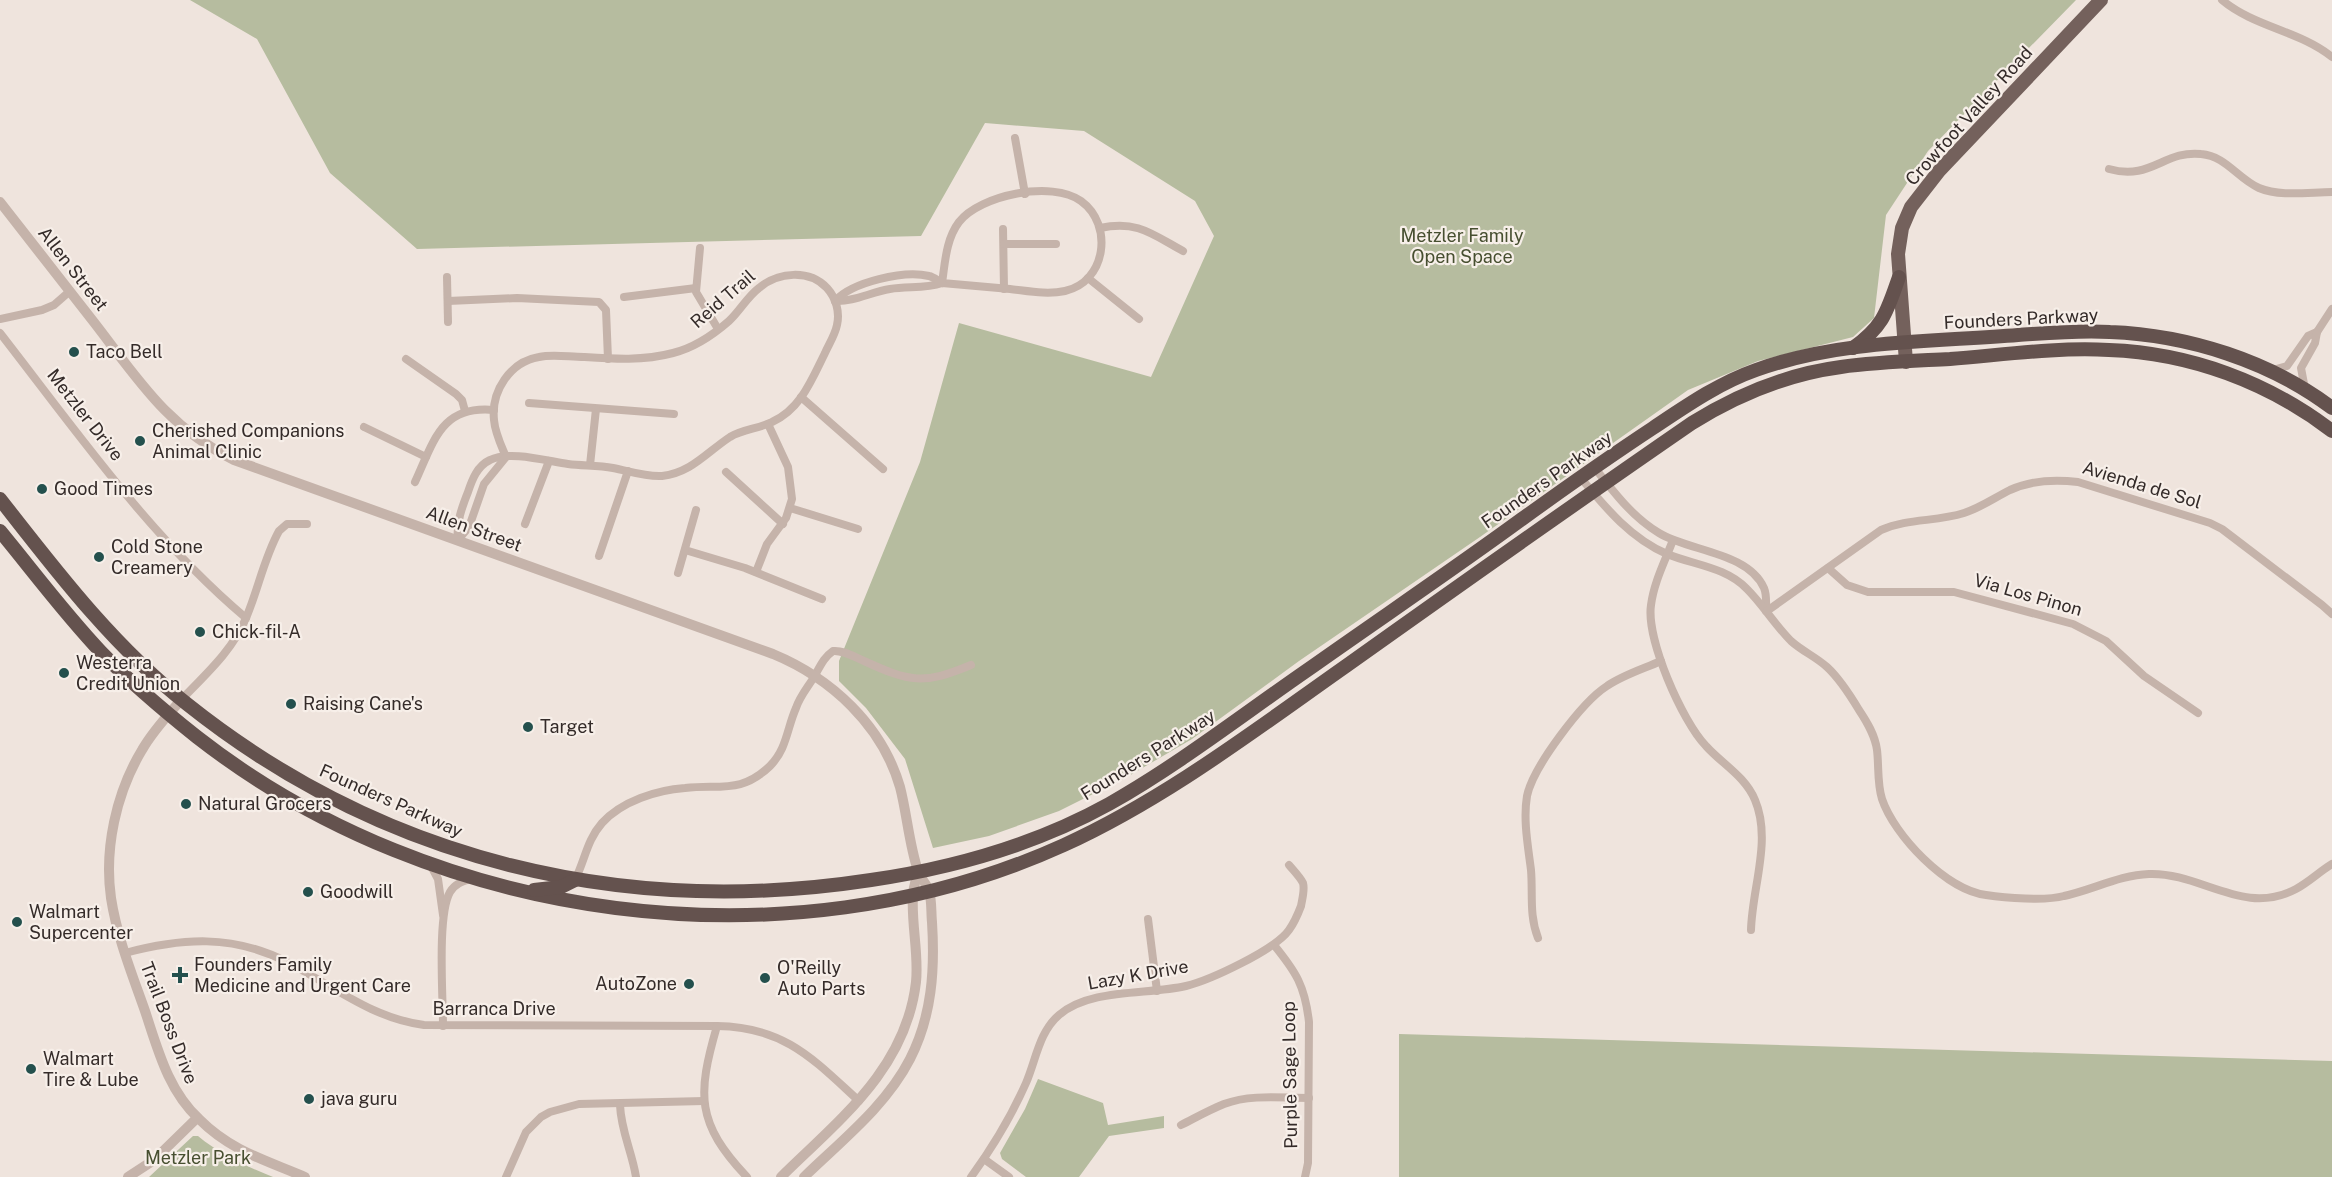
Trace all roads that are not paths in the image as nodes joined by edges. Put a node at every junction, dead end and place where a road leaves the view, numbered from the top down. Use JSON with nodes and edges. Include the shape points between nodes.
{"nodes":[{"id":1,"x":2101,"y":0,"type":"edge"},
{"id":2,"x":2222,"y":0,"type":"edge"},
{"id":3,"x":2332,"y":57,"type":"edge"},
{"id":4,"x":1015,"y":138,"type":"dead end"},
{"id":5,"x":2109,"y":169,"type":"dead end"},
{"id":6,"x":2332,"y":192,"type":"edge"},
{"id":7,"x":1025,"y":194,"type":"junction"},
{"id":8,"x":0,"y":202,"type":"edge"},
{"id":9,"x":1100,"y":228,"type":"junction"},
{"id":10,"x":1003,"y":229,"type":"dead end"},
{"id":11,"x":1004,"y":244,"type":"junction"},
{"id":12,"x":1056,"y":244,"type":"dead end"},
{"id":13,"x":700,"y":248,"type":"dead end"},
{"id":14,"x":1183,"y":250,"type":"dead end"},
{"id":15,"x":447,"y":277,"type":"dead end"},
{"id":16,"x":1899,"y":277,"type":"junction"},
{"id":17,"x":1088,"y":278,"type":"junction"},
{"id":18,"x":942,"y":283,"type":"junction"},
{"id":19,"x":696,"y":288,"type":"junction"},
{"id":20,"x":1004,"y":289,"type":"junction"},
{"id":21,"x":70,"y":291,"type":"junction"},
{"id":22,"x":624,"y":297,"type":"dead end"},
{"id":23,"x":448,"y":301,"type":"junction"},
{"id":24,"x":835,"y":301,"type":"junction"},
{"id":25,"x":2332,"y":309,"type":"edge"},
{"id":26,"x":0,"y":319,"type":"edge"},
{"id":27,"x":1139,"y":319,"type":"dead end"},
{"id":28,"x":448,"y":322,"type":"dead end"},
{"id":29,"x":718,"y":329,"type":"junction"},
{"id":30,"x":2317,"y":332,"type":"junction"},
{"id":31,"x":0,"y":333,"type":"edge"},
{"id":32,"x":1906,"y":344,"type":"junction"},
{"id":33,"x":1853,"y":348,"type":"junction"},
{"id":34,"x":406,"y":359,"type":"dead end"},
{"id":35,"x":608,"y":359,"type":"junction"},
{"id":36,"x":1906,"y":362,"type":"junction"},
{"id":37,"x":2269,"y":370,"type":"junction"},
{"id":38,"x":2305,"y":389,"type":"junction"},
{"id":39,"x":801,"y":397,"type":"junction"},
{"id":40,"x":529,"y":403,"type":"dead end"},
{"id":41,"x":2332,"y":408,"type":"edge"},
{"id":42,"x":596,"y":409,"type":"junction"},
{"id":43,"x":494,"y":410,"type":"junction"},
{"id":44,"x":465,"y":411,"type":"junction"},
{"id":45,"x":674,"y":414,"type":"dead end"},
{"id":46,"x":768,"y":424,"type":"junction"},
{"id":47,"x":364,"y":427,"type":"dead end"},
{"id":48,"x":2332,"y":431,"type":"edge"},
{"id":49,"x":426,"y":457,"type":"junction"},
{"id":50,"x":507,"y":458,"type":"junction"},
{"id":51,"x":549,"y":461,"type":"junction"},
{"id":52,"x":590,"y":465,"type":"junction"},
{"id":53,"x":1594,"y":467,"type":"junction"},
{"id":54,"x":884,"y":469,"type":"dead end"},
{"id":55,"x":628,"y":471,"type":"junction"},
{"id":56,"x":726,"y":472,"type":"dead end"},
{"id":57,"x":1580,"y":477,"type":"junction"},
{"id":58,"x":415,"y":482,"type":"dead end"},
{"id":59,"x":1606,"y":483,"type":"junction"},
{"id":60,"x":1593,"y":492,"type":"junction"},
{"id":61,"x":0,"y":499,"type":"edge"},
{"id":62,"x":790,"y":508,"type":"junction"},
{"id":63,"x":696,"y":510,"type":"dead end"},
{"id":64,"x":307,"y":524,"type":"dead end"},
{"id":65,"x":525,"y":524,"type":"dead end"},
{"id":66,"x":783,"y":524,"type":"junction"},
{"id":67,"x":858,"y":529,"type":"dead end"},
{"id":68,"x":0,"y":531,"type":"edge"},
{"id":69,"x":458,"y":540,"type":"junction"},
{"id":70,"x":1673,"y":540,"type":"junction"},
{"id":71,"x":685,"y":550,"type":"junction"},
{"id":72,"x":1668,"y":554,"type":"junction"},
{"id":73,"x":599,"y":556,"type":"dead end"},
{"id":74,"x":1827,"y":568,"type":"junction"},
{"id":75,"x":756,"y":572,"type":"junction"},
{"id":76,"x":678,"y":573,"type":"dead end"},
{"id":77,"x":822,"y":599,"type":"dead end"},
{"id":78,"x":1767,"y":611,"type":"junction"},
{"id":79,"x":2332,"y":615,"type":"edge"},
{"id":80,"x":246,"y":618,"type":"junction"},
{"id":81,"x":1661,"y":661,"type":"junction"},
{"id":82,"x":971,"y":665,"type":"dead end"},
{"id":83,"x":815,"y":675,"type":"junction"},
{"id":84,"x":181,"y":700,"type":"junction"},
{"id":85,"x":2198,"y":713,"type":"dead end"},
{"id":86,"x":169,"y":714,"type":"junction"},
{"id":87,"x":430,"y":864,"type":"junction"},
{"id":88,"x":2332,"y":864,"type":"edge"},
{"id":89,"x":1289,"y":865,"type":"dead end"},
{"id":90,"x":918,"y":873,"type":"junction"},
{"id":91,"x":473,"y":878,"type":"junction"},
{"id":92,"x":575,"y":880,"type":"junction"},
{"id":93,"x":522,"y":891,"type":"junction"},
{"id":94,"x":929,"y":891,"type":"junction"},
{"id":95,"x":913,"y":894,"type":"junction"},
{"id":96,"x":443,"y":917,"type":"junction"},
{"id":97,"x":1148,"y":918,"type":"dead end"},
{"id":98,"x":1751,"y":930,"type":"dead end"},
{"id":99,"x":1538,"y":938,"type":"dead end"},
{"id":100,"x":1274,"y":945,"type":"junction"},
{"id":101,"x":125,"y":953,"type":"junction"},
{"id":102,"x":1157,"y":991,"type":"junction"},
{"id":103,"x":443,"y":1026,"type":"junction"},
{"id":104,"x":717,"y":1026,"type":"junction"},
{"id":105,"x":892,"y":1058,"type":"junction"},
{"id":106,"x":890,"y":1090,"type":"junction"},
{"id":107,"x":1309,"y":1098,"type":"junction"},
{"id":108,"x":704,"y":1101,"type":"junction"},
{"id":109,"x":859,"y":1101,"type":"junction"},
{"id":110,"x":620,"y":1105,"type":"junction"},
{"id":111,"x":197,"y":1118,"type":"junction"},
{"id":112,"x":1181,"y":1125,"type":"dead end"},
{"id":113,"x":984,"y":1158,"type":"junction"},
{"id":114,"x":128,"y":1177,"type":"edge"},
{"id":115,"x":305,"y":1177,"type":"edge"},
{"id":116,"x":506,"y":1177,"type":"edge"},
{"id":117,"x":636,"y":1177,"type":"edge"},
{"id":118,"x":747,"y":1177,"type":"edge"},
{"id":119,"x":781,"y":1177,"type":"edge"},
{"id":120,"x":804,"y":1177,"type":"edge"},
{"id":121,"x":970,"y":1177,"type":"edge"},
{"id":122,"x":1009,"y":1177,"type":"edge"},
{"id":123,"x":1305,"y":1177,"type":"edge"}],
"edges":[{"from":1,"to":16,"type":"main road","name":"Crowfoot Valley Road","via":[[1939,171],[1911,207],[1902,228]]},
{"from":2,"to":3,"type":"street","via":[[2243,15],[2318,47]]},
{"from":4,"to":7,"type":"street"},
{"from":5,"to":6,"type":"street","via":[[2134,173],[2181,154],[2205,154],[2217,157],[2249,182],[2269,191]]},
{"from":7,"to":9,"type":"street","via":[[1056,192],[1074,197],[1090,209]]},
{"from":7,"to":18,"type":"street","via":[[984,203],[964,216],[951,236]]},
{"from":8,"to":21,"type":"street","name":"Allen Street"},
{"from":9,"to":14,"type":"street","via":[[1131,225]]},
{"from":9,"to":17,"type":"street","via":[[1101,254]]},
{"from":10,"to":11,"type":"street"},
{"from":11,"to":12,"type":"street"},
{"from":11,"to":20,"type":"street"},
{"from":13,"to":19,"type":"street"},
{"from":15,"to":23,"type":"street"},
{"from":16,"to":32,"type":"main road","name":"Crowfoot Valley Road"},
{"from":16,"to":33,"type":"highway","via":[[1876,329]]},
{"from":17,"to":20,"type":"street","via":[[1075,288],[1058,293]]},
{"from":17,"to":27,"type":"street"},
{"from":18,"to":20,"type":"street"},
{"from":18,"to":24,"type":"street"},
{"from":19,"to":22,"type":"street"},
{"from":19,"to":29,"type":"street"},
{"from":21,"to":26,"type":"street","via":[[42,310]]},
{"from":21,"to":69,"type":"street","name":"Allen Street","via":[[156,403],[210,448],[238,462]]},
{"from":23,"to":28,"type":"street"},
{"from":23,"to":35,"type":"street","via":[[517,298],[599,302],[606,310]]},
{"from":24,"to":29,"type":"street","name":"Reid Trail","via":[[815,279],[797,274],[784,276],[758,288]]},
{"from":24,"to":39,"type":"street","via":[[836,330]]},
{"from":25,"to":30,"type":"street"},
{"from":29,"to":35,"type":"street","name":"Reid Trail","via":[[675,352]]},
{"from":30,"to":37,"type":"street","via":[[2308,336],[2287,366]]},
{"from":30,"to":38,"type":"street","via":[[2301,368]]},
{"from":31,"to":80,"type":"street","name":"Metzler Drive","via":[[153,527]]},
{"from":32,"to":33,"type":"highway","name":"Founders Parkway"},
{"from":32,"to":36,"type":"main road","name":"Crowfoot Valley Road"},
{"from":32,"to":37,"type":"highway","name":"Founders Parkway","via":[[2110,332],[2185,342]]},
{"from":33,"to":53,"type":"highway","name":"Founders Parkway","via":[[1819,352],[1736,378],[1698,398]]},
{"from":34,"to":44,"type":"street","via":[[456,394]]},
{"from":35,"to":43,"type":"street","name":"Reid Trail","via":[[551,356],[529,360],[503,381]]},
{"from":36,"to":48,"type":"highway","name":"Founders Parkway","via":[[2062,350],[2147,354],[2233,375],[2304,409]]},
{"from":36,"to":59,"type":"highway","name":"Founders Parkway","via":[[1841,367],[1761,387],[1707,413]]},
{"from":37,"to":38,"type":"highway","name":"Founders Parkway"},
{"from":38,"to":41,"type":"highway","name":"Founders Parkway"},
{"from":39,"to":46,"type":"street","via":[[788,412]]},
{"from":39,"to":54,"type":"street"},
{"from":40,"to":42,"type":"street"},
{"from":42,"to":45,"type":"street"},
{"from":42,"to":52,"type":"street"},
{"from":43,"to":44,"type":"street"},
{"from":43,"to":50,"type":"street","name":"Reid Trail","via":[[495,426]]},
{"from":44,"to":49,"type":"street","via":[[444,424]]},
{"from":46,"to":55,"type":"street","via":[[738,432],[678,473],[656,476]]},
{"from":46,"to":62,"type":"street","via":[[789,467]]},
{"from":47,"to":49,"type":"street"},
{"from":49,"to":58,"type":"street"},
{"from":50,"to":51,"type":"street"},
{"from":50,"to":69,"type":"street","via":[[484,484],[469,527]]},
{"from":50,"to":69,"type":"street","via":[[491,459],[474,476],[459,517]]},
{"from":51,"to":52,"type":"street"},
{"from":51,"to":65,"type":"street"},
{"from":52,"to":55,"type":"street"},
{"from":53,"to":57,"type":"highway","name":"Founders Parkway"},
{"from":53,"to":59,"type":"street"},
{"from":55,"to":73,"type":"street"},
{"from":56,"to":66,"type":"street"},
{"from":57,"to":60,"type":"street"},
{"from":57,"to":90,"type":"highway","name":"Founders Parkway","via":[[1196,748],[1106,806],[1004,849]]},
{"from":59,"to":60,"type":"highway","name":"Founders Parkway"},
{"from":59,"to":70,"type":"street","via":[[1642,522]]},
{"from":60,"to":72,"type":"street","via":[[1631,532]]},
{"from":60,"to":94,"type":"highway","name":"Founders Parkway","via":[[1212,760],[1143,804],[1038,856]]},
{"from":61,"to":84,"type":"highway","name":"Founders Parkway","via":[[115,638]]},
{"from":62,"to":66,"type":"street"},
{"from":62,"to":67,"type":"street"},
{"from":63,"to":71,"type":"street"},
{"from":64,"to":80,"type":"street","name":"Trail Boss Drive","via":[[287,524],[279,531]]},
{"from":66,"to":75,"type":"street","via":[[767,544]]},
{"from":68,"to":86,"type":"highway","name":"Founders Parkway","via":[[100,651]]},
{"from":69,"to":83,"type":"street","name":"Allen Street","via":[[773,654]]},
{"from":70,"to":72,"type":"street"},
{"from":70,"to":78,"type":"street","via":[[1718,554],[1752,573],[1763,585]]},
{"from":71,"to":75,"type":"street"},
{"from":71,"to":76,"type":"street"},
{"from":72,"to":78,"type":"street","via":[[1728,574]]},
{"from":72,"to":81,"type":"street","via":[[1650,606],[1651,627]]},
{"from":74,"to":78,"type":"street","name":"Avienda de Sol"},
{"from":74,"to":79,"type":"street","name":"Avienda de Sol","via":[[1893,525],[1963,514],[2024,485],[2063,480],[2222,529]]},
{"from":74,"to":85,"type":"street","name":"Via Los Pinon","via":[[1846,585],[1868,592],[1954,592],[2073,624],[2106,642],[2144,676]]},
{"from":75,"to":77,"type":"street"},
{"from":78,"to":88,"type":"street","via":[[1791,640],[1826,666],[1861,713],[1874,738],[1882,798],[1897,827],[1931,866],[1966,890],[1986,896],[2052,898],[2135,875],[2159,873],[2252,899],[2295,890]]},
{"from":80,"to":84,"type":"street","name":"Trail Boss Drive","via":[[221,658]]},
{"from":81,"to":98,"type":"street","via":[[1697,737],[1742,780],[1755,799],[1762,837]]},
{"from":81,"to":99,"type":"street","via":[[1597,693],[1533,777],[1526,821],[1531,913]]},
{"from":82,"to":83,"type":"street","via":[[939,677],[912,679],[835,651]]},
{"from":83,"to":90,"type":"street","name":"Allen Street","via":[[858,713],[888,758],[903,800]]},
{"from":83,"to":92,"type":"street","via":[[797,705],[780,754],[760,774],[736,786],[677,789],[628,804],[597,830]]},
{"from":84,"to":86,"type":"street","name":"Trail Boss Drive"},
{"from":84,"to":92,"type":"highway","name":"Founders Parkway","via":[[271,763],[358,810],[471,855]]},
{"from":86,"to":87,"type":"highway","name":"Founders Parkway","via":[[232,762],[299,804]]},
{"from":86,"to":101,"type":"street","name":"Trail Boss Drive","via":[[143,747],[130,772],[111,838],[109,886]]},
{"from":87,"to":91,"type":"highway","name":"Founders Parkway"},
{"from":87,"to":96,"type":"street","via":[[438,879]]},
{"from":89,"to":100,"type":"street","name":"Lazy K Drive","via":[[1303,884],[1303,898],[1289,931]]},
{"from":90,"to":92,"type":"highway","name":"Founders Parkway","via":[[759,892],[657,890]]},
{"from":90,"to":94,"type":"street"},
{"from":90,"to":95,"type":"street"},
{"from":91,"to":93,"type":"highway","name":"Founders Parkway"},
{"from":91,"to":96,"type":"street","via":[[452,889]]},
{"from":92,"to":93,"type":"highway","via":[[561,887]]},
{"from":93,"to":95,"type":"highway","name":"Founders Parkway","via":[[610,907],[707,915],[787,914]]},
{"from":94,"to":95,"type":"highway","name":"Founders Parkway"},
{"from":94,"to":106,"type":"street","via":[[931,994],[916,1045]]},
{"from":95,"to":105,"type":"street","via":[[916,981],[909,1017]]},
{"from":96,"to":103,"type":"street"},
{"from":97,"to":102,"type":"street"},
{"from":100,"to":102,"type":"street","name":"Lazy K Drive","via":[[1188,986]]},
{"from":100,"to":107,"type":"street","name":"Purple Sage Loop","via":[[1305,993]]},
{"from":101,"to":103,"type":"street","name":"Barranca Drive","via":[[179,941],[243,946],[286,961],[375,1012],[409,1023]]},
{"from":101,"to":111,"type":"street","name":"Trail Boss Drive","via":[[166,1072],[179,1097]]},
{"from":102,"to":113,"type":"street","name":"Lazy K Drive","via":[[1091,999],[1056,1018],[1042,1039],[1017,1102]]},
{"from":103,"to":104,"type":"street","name":"Barranca Drive"},
{"from":104,"to":108,"type":"street","via":[[705,1068]]},
{"from":104,"to":109,"type":"street","name":"Barranca Drive","via":[[755,1030],[789,1042]]},
{"from":105,"to":106,"type":"street","via":[[887,1082]]},
{"from":105,"to":109,"type":"street"},
{"from":106,"to":120,"type":"street"},
{"from":107,"to":112,"type":"street","via":[[1260,1097],[1224,1104]]},
{"from":107,"to":123,"type":"street","name":"Purple Sage Loop"},
{"from":108,"to":110,"type":"street"},
{"from":108,"to":118,"type":"street","via":[[716,1138]]},
{"from":109,"to":119,"type":"street"},
{"from":110,"to":116,"type":"street","via":[[579,1104],[541,1117],[526,1132]]},
{"from":110,"to":117,"type":"street"},
{"from":111,"to":114,"type":"street","via":[[153,1160]]},
{"from":111,"to":115,"type":"street","name":"Trail Boss Drive","via":[[224,1142]]},
{"from":113,"to":121,"type":"street","name":"Lazy K Drive"},
{"from":113,"to":122,"type":"street"}]}
